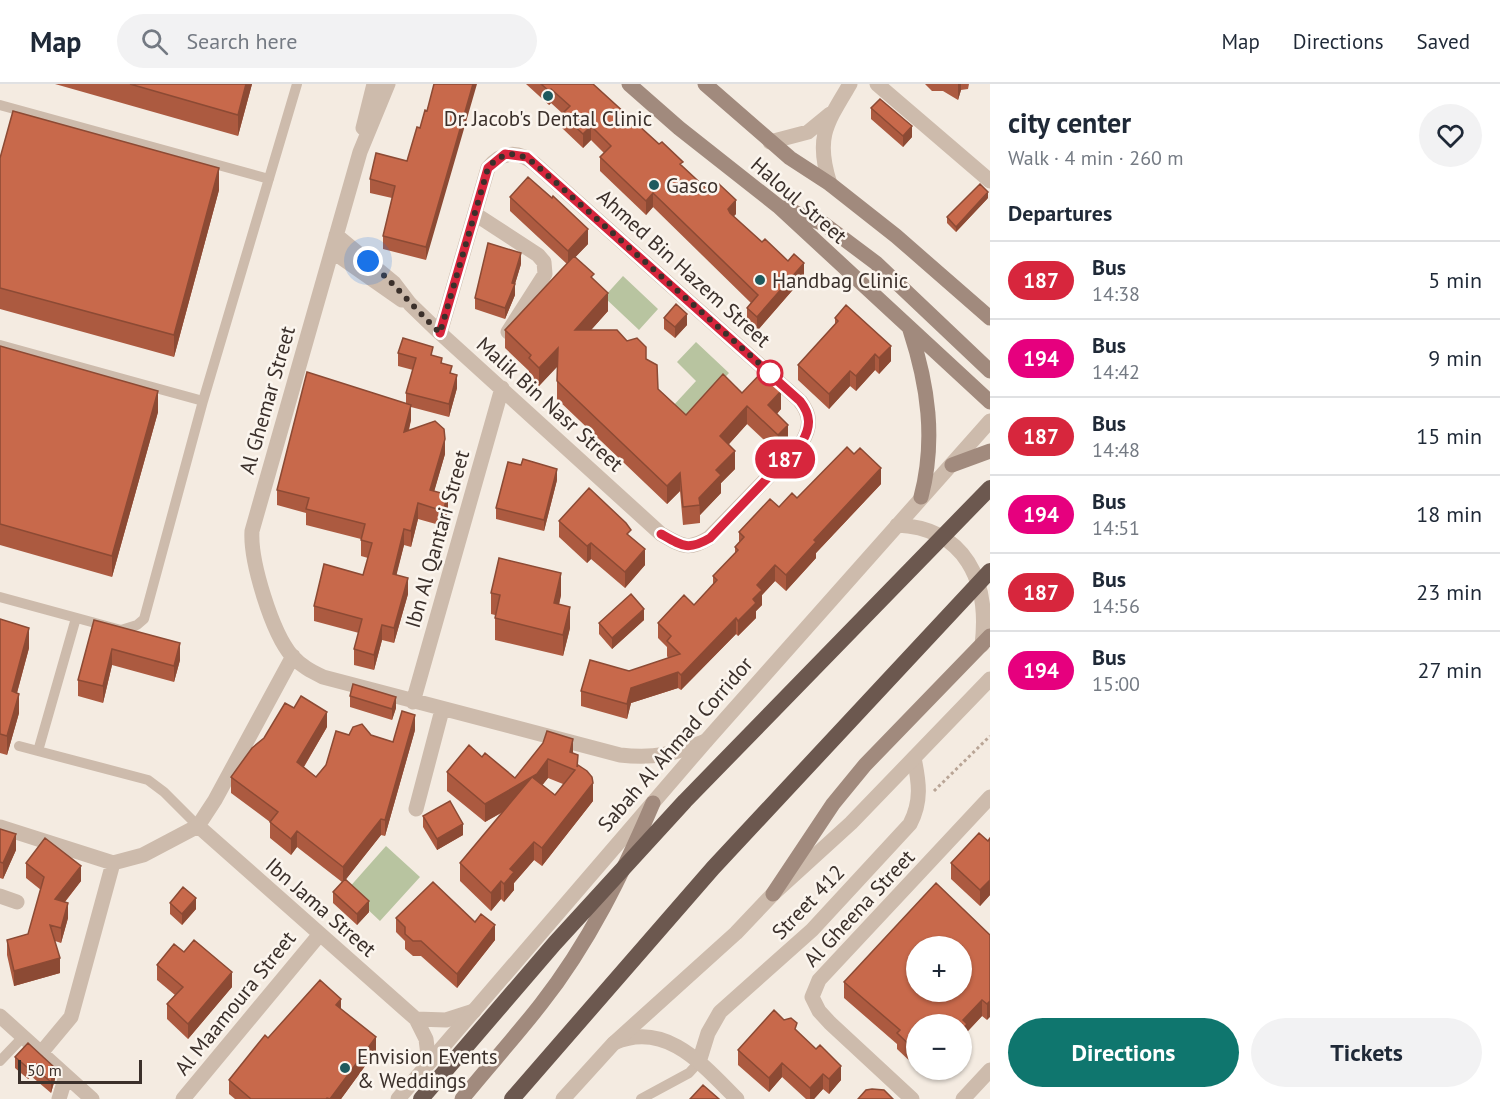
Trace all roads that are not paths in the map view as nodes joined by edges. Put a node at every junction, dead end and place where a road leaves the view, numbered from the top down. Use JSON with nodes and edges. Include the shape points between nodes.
{"nodes":[{"id":1,"x":297,"y":84,"type":"edge"},
{"id":2,"x":374,"y":84,"type":"edge"},
{"id":3,"x":388,"y":84,"type":"edge"},
{"id":4,"x":629,"y":84,"type":"edge"},
{"id":5,"x":705,"y":84,"type":"edge"},
{"id":6,"x":850,"y":84,"type":"edge"},
{"id":7,"x":877,"y":84,"type":"edge"},
{"id":8,"x":0,"y":105,"type":"edge"},
{"id":9,"x":837,"y":107,"type":"junction"},
{"id":10,"x":770,"y":142,"type":"junction"},
{"id":11,"x":360,"y":152,"type":"junction"},
{"id":12,"x":269,"y":180,"type":"junction"},
{"id":13,"x":990,"y":181,"type":"edge"},
{"id":14,"x":830,"y":184,"type":"junction"},
{"id":15,"x":778,"y":206,"type":"junction"},
{"id":16,"x":475,"y":214,"type":"junction"},
{"id":17,"x":336,"y":235,"type":"junction"},
{"id":18,"x":332,"y":251,"type":"junction"},
{"id":19,"x":410,"y":304,"type":"junction"},
{"id":20,"x":989,"y":317,"type":"edge"},
{"id":21,"x":910,"y":330,"type":"junction"},
{"id":22,"x":440,"y":333,"type":"junction"},
{"id":23,"x":508,"y":333,"type":"edge"},
{"id":24,"x":0,"y":345,"type":"edge"},
{"id":25,"x":990,"y":371,"type":"edge"},
{"id":26,"x":502,"y":388,"type":"junction"},
{"id":27,"x":203,"y":400,"type":"junction"},
{"id":28,"x":990,"y":402,"type":"edge"},
{"id":29,"x":990,"y":421,"type":"edge"},
{"id":30,"x":990,"y":451,"type":"edge"},
{"id":31,"x":952,"y":465,"type":"junction"},
{"id":32,"x":990,"y":488,"type":"edge"},
{"id":33,"x":921,"y":497,"type":"junction"},
{"id":34,"x":897,"y":525,"type":"junction"},
{"id":35,"x":661,"y":534,"type":"joint"},
{"id":36,"x":990,"y":571,"type":"edge"},
{"id":37,"x":0,"y":597,"type":"edge"},
{"id":38,"x":76,"y":618,"type":"junction"},
{"id":39,"x":986,"y":641,"type":"edge"},
{"id":40,"x":292,"y":656,"type":"junction"},
{"id":41,"x":990,"y":679,"type":"edge"},
{"id":42,"x":413,"y":702,"type":"junction"},
{"id":43,"x":442,"y":710,"type":"junction"},
{"id":44,"x":706,"y":741,"type":"junction"},
{"id":45,"x":20,"y":746,"type":"dead end"},
{"id":46,"x":38,"y":751,"type":"junction"},
{"id":47,"x":914,"y":758,"type":"junction"},
{"id":48,"x":990,"y":797,"type":"edge"},
{"id":49,"x":653,"y":803,"type":"junction"},
{"id":50,"x":416,"y":809,"type":"dead end"},
{"id":51,"x":198,"y":826,"type":"junction"},
{"id":52,"x":0,"y":828,"type":"edge"},
{"id":53,"x":113,"y":863,"type":"junction"},
{"id":54,"x":773,"y":894,"type":"junction"},
{"id":55,"x":0,"y":896,"type":"edge"},
{"id":56,"x":17,"y":902,"type":"dead end"},
{"id":57,"x":320,"y":934,"type":"junction"},
{"id":58,"x":474,"y":1011,"type":"junction"},
{"id":59,"x":0,"y":1016,"type":"edge"},
{"id":60,"x":416,"y":1019,"type":"junction"},
{"id":61,"x":22,"y":1038,"type":"junction"},
{"id":62,"x":613,"y":1044,"type":"junction"},
{"id":63,"x":41,"y":1053,"type":"junction"},
{"id":64,"x":0,"y":1061,"type":"edge"},
{"id":65,"x":699,"y":1062,"type":"junction"},
{"id":66,"x":429,"y":1063,"type":"junction"},
{"id":67,"x":990,"y":1070,"type":"edge"},
{"id":68,"x":66,"y":1076,"type":"junction"},
{"id":69,"x":59,"y":1099,"type":"edge"},
{"id":70,"x":92,"y":1099,"type":"edge"},
{"id":71,"x":183,"y":1099,"type":"edge"},
{"id":72,"x":398,"y":1099,"type":"edge"},
{"id":73,"x":422,"y":1099,"type":"edge"},
{"id":74,"x":462,"y":1099,"type":"edge"},
{"id":75,"x":512,"y":1099,"type":"edge"},
{"id":76,"x":563,"y":1099,"type":"edge"},
{"id":77,"x":641,"y":1099,"type":"edge"},
{"id":78,"x":737,"y":1099,"type":"edge"},
{"id":79,"x":912,"y":1099,"type":"edge"},
{"id":80,"x":963,"y":1099,"type":"edge"}],
"edges":[{"from":1,"to":12,"type":"lane"},
{"from":2,"to":11,"type":"street","name":"Al Ghemar Street"},
{"from":3,"to":11,"type":"street","name":"Al Ghemar Street"},
{"from":4,"to":15,"type":"main road","name":"Haloul Street"},
{"from":5,"to":10,"type":"main road","name":"Haloul Street"},
{"from":6,"to":9,"type":"street"},
{"from":7,"to":13,"type":"street"},
{"from":8,"to":12,"type":"lane"},
{"from":9,"to":10,"type":"street","via":[[808,132]]},
{"from":9,"to":14,"type":"street","via":[[822,146]]},
{"from":10,"to":14,"type":"main road","name":"Haloul Street"},
{"from":11,"to":17,"type":"street","name":"Al Ghemar Street"},
{"from":12,"to":27,"type":"lane"},
{"from":14,"to":20,"type":"main road","name":"Haloul Street"},
{"from":15,"to":21,"type":"main road","name":"Haloul Street"},
{"from":15,"to":25,"type":"main road","via":[[824,224],[876,263]]},
{"from":16,"to":22,"type":"street","name":"Ahmed Bin Hazem Street"},
{"from":16,"to":23,"type":"street","via":[[544,262],[545,274]]},
{"from":16,"to":35,"type":"street","name":"Ahmed Bin Hazem Street","via":[[488,168],[495,160],[505,154],[527,157],[807,410],[808,432],[802,442],[710,538],[696,546],[685,546]]},
{"from":17,"to":18,"type":"street","name":"Al Ghemar Street"},
{"from":17,"to":19,"type":"street","name":"Malik Bin Nasr Street","via":[[394,283]]},
{"from":18,"to":19,"type":"street","name":"Malik Bin Nasr Street"},
{"from":18,"to":40,"type":"street","name":"Al Ghemar Street","via":[[252,531],[257,572],[279,634]]},
{"from":19,"to":22,"type":"street","name":"Malik Bin Nasr Street"},
{"from":21,"to":28,"type":"main road","name":"Haloul Street"},
{"from":21,"to":33,"type":"main road","via":[[924,379],[929,419],[929,449]]},
{"from":22,"to":26,"type":"street","name":"Malik Bin Nasr Street"},
{"from":24,"to":27,"type":"lane"},
{"from":26,"to":35,"type":"street","name":"Malik Bin Nasr Street"},
{"from":26,"to":42,"type":"street","name":"Ibn Al Qantari Street"},
{"from":27,"to":38,"type":"lane","via":[[144,619],[121,630]]},
{"from":29,"to":31,"type":"street","name":"Sabah Al Ahmad Corridor"},
{"from":30,"to":31,"type":"main road"},
{"from":31,"to":33,"type":"street","name":"Sabah Al Ahmad Corridor"},
{"from":32,"to":73,"type":"highway","name":"Sabah Al Ahmad Corridor","bridge":true,"via":[[685,801],[555,943]]},
{"from":33,"to":34,"type":"street","name":"Sabah Al Ahmad Corridor"},
{"from":34,"to":39,"type":"street","via":[[932,531],[954,544],[972,562],[983,585],[988,611]]},
{"from":34,"to":44,"type":"street","name":"Sabah Al Ahmad Corridor"},
{"from":36,"to":75,"type":"highway","bridge":true,"via":[[713,868]]},
{"from":37,"to":38,"type":"lane"},
{"from":38,"to":46,"type":"lane"},
{"from":39,"to":54,"type":"main road","via":[[858,773]]},
{"from":40,"to":42,"type":"street","name":"Al Ghemar Street","via":[[323,677]]},
{"from":40,"to":51,"type":"street"},
{"from":41,"to":47,"type":"street"},
{"from":42,"to":43,"type":"street","name":"Al Ghemar Street"},
{"from":43,"to":44,"type":"street","name":"Al Ghemar Street","via":[[644,758],[670,755]]},
{"from":43,"to":50,"type":"street"},
{"from":44,"to":49,"type":"street","name":"Sabah Al Ahmad Corridor"},
{"from":45,"to":46,"type":"lane"},
{"from":46,"to":51,"type":"lane","via":[[148,780]]},
{"from":47,"to":54,"type":"street","via":[[851,823]]},
{"from":47,"to":65,"type":"street","name":"Street 412","via":[[918,803],[903,833],[793,948],[720,1012]]},
{"from":48,"to":79,"type":"street","name":"Al Gheena Street","via":[[819,980],[812,997],[830,1023]]},
{"from":49,"to":58,"type":"street","name":"Sabah Al Ahmad Corridor"},
{"from":49,"to":74,"type":"main road","via":[[620,876],[575,956],[542,1003]]},
{"from":51,"to":53,"type":"street","via":[[143,855]]},
{"from":51,"to":57,"type":"street","name":"Ibn Jama Street"},
{"from":52,"to":53,"type":"street"},
{"from":53,"to":63,"type":"street","via":[[70,1017]]},
{"from":54,"to":62,"type":"street","via":[[736,933]]},
{"from":55,"to":56,"type":"street"},
{"from":57,"to":60,"type":"street","name":"Ibn Jama Street"},
{"from":57,"to":71,"type":"street","name":"Al Maamoura Street"},
{"from":58,"to":60,"type":"street","via":[[446,1020]]},
{"from":58,"to":66,"type":"street","name":"Sabah Al Ahmad Corridor"},
{"from":59,"to":61,"type":"street"},
{"from":60,"to":66,"type":"street","name":"Ibn Jama Street","via":[[426,1039]]},
{"from":61,"to":63,"type":"street"},
{"from":61,"to":64,"type":"lane"},
{"from":62,"to":65,"type":"street","via":[[636,1036],[661,1038]]},
{"from":62,"to":76,"type":"street"},
{"from":63,"to":68,"type":"street"},
{"from":65,"to":77,"type":"lane","via":[[689,1073]]},
{"from":65,"to":78,"type":"street"},
{"from":66,"to":72,"type":"street","name":"Sabah Al Ahmad Corridor"},
{"from":67,"to":80,"type":"street"},
{"from":68,"to":69,"type":"street"},
{"from":68,"to":70,"type":"street"}]}
